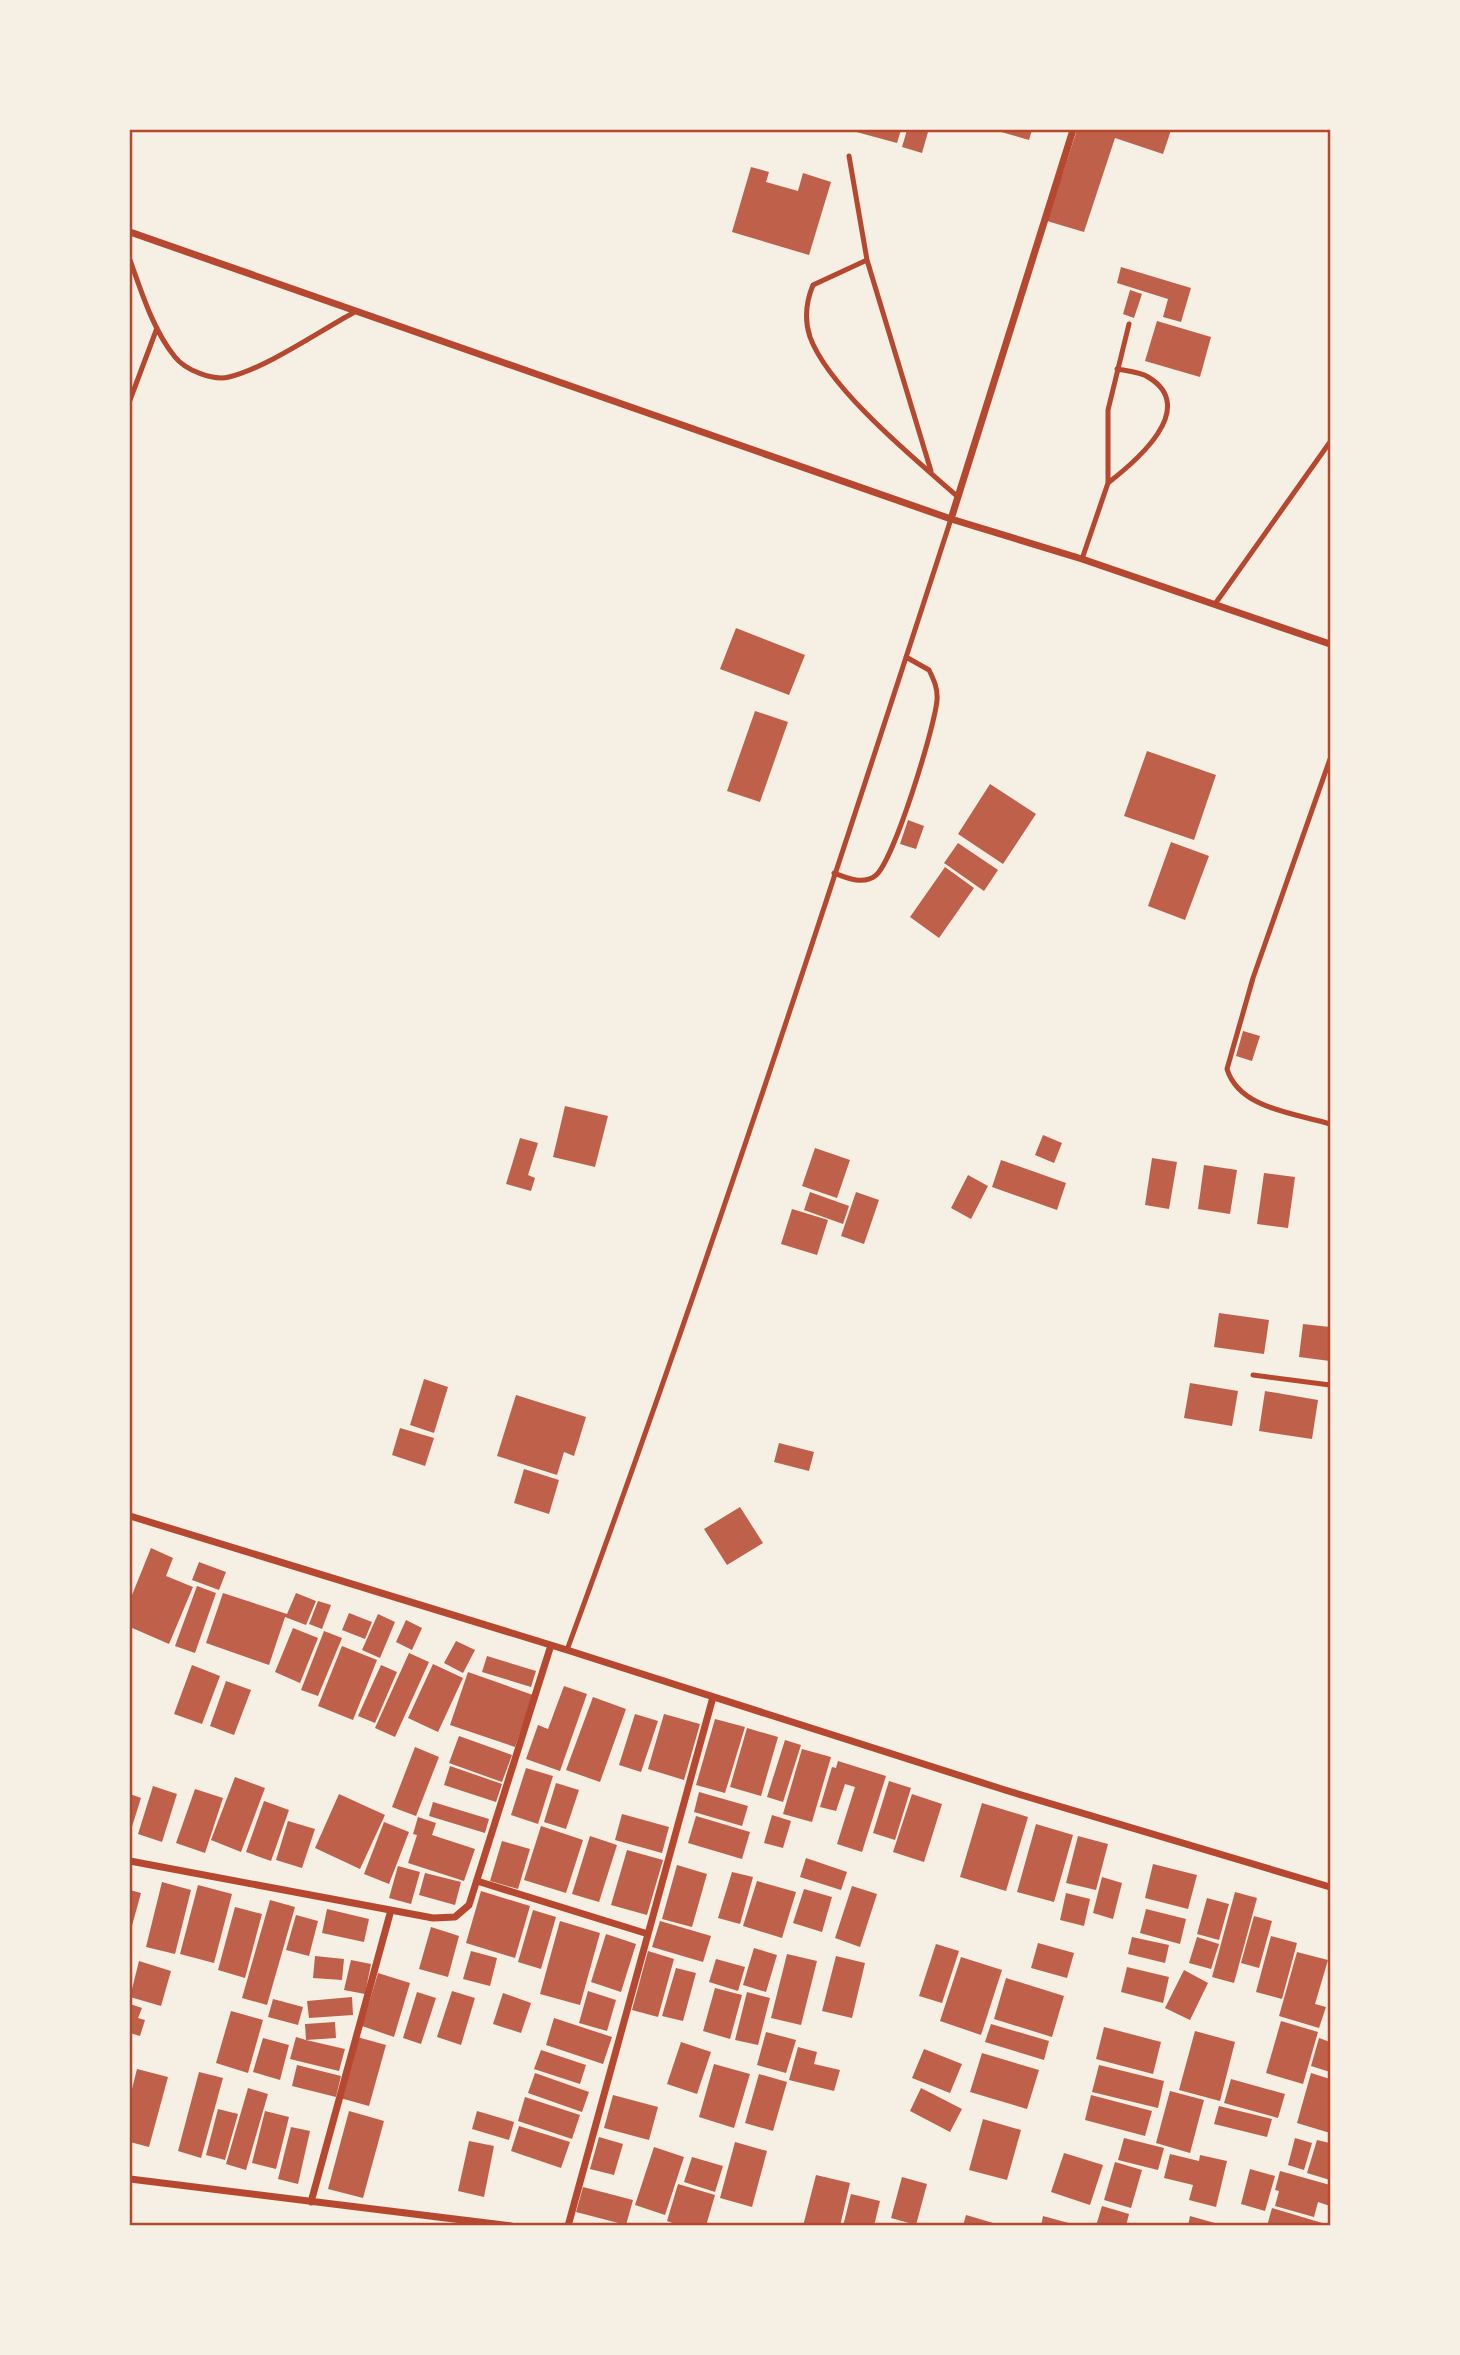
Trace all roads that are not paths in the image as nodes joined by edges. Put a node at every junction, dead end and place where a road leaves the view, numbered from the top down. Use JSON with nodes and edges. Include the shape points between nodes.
{"nodes":[{"id":1,"x":1073,"y":130,"type":"edge"},
{"id":2,"x":849,"y":156,"type":"dead end"},
{"id":3,"x":130,"y":232,"type":"edge"},
{"id":4,"x":130,"y":260,"type":"edge"},
{"id":5,"x":867,"y":260,"type":"junction"},
{"id":6,"x":353,"y":313,"type":"junction"},
{"id":7,"x":1129,"y":324,"type":"dead end"},
{"id":8,"x":157,"y":328,"type":"junction"},
{"id":9,"x":1117,"y":369,"type":"junction"},
{"id":10,"x":130,"y":400,"type":"edge"},
{"id":11,"x":1331,"y":442,"type":"edge"},
{"id":12,"x":932,"y":474,"type":"junction"},
{"id":13,"x":1108,"y":483,"type":"junction"},
{"id":14,"x":958,"y":497,"type":"junction"},
{"id":15,"x":951,"y":519,"type":"junction"},
{"id":16,"x":1082,"y":559,"type":"junction"},
{"id":17,"x":1215,"y":604,"type":"junction"},
{"id":18,"x":1331,"y":643,"type":"edge"},
{"id":19,"x":906,"y":657,"type":"junction"},
{"id":20,"x":1331,"y":759,"type":"edge"},
{"id":21,"x":834,"y":873,"type":"junction"},
{"id":22,"x":1331,"y":1124,"type":"edge"},
{"id":23,"x":1253,"y":1375,"type":"dead end"},
{"id":24,"x":1331,"y":1385,"type":"edge"},
{"id":25,"x":130,"y":1516,"type":"edge"},
{"id":26,"x":551,"y":1645,"type":"junction"},
{"id":27,"x":567,"y":1650,"type":"junction"},
{"id":28,"x":713,"y":1697,"type":"junction"},
{"id":29,"x":130,"y":1861,"type":"edge"},
{"id":30,"x":477,"y":1881,"type":"junction"},
{"id":31,"x":1331,"y":1887,"type":"edge"},
{"id":32,"x":391,"y":1910,"type":"junction"},
{"id":33,"x":649,"y":1934,"type":"junction"},
{"id":34,"x":130,"y":2179,"type":"edge"},
{"id":35,"x":311,"y":2202,"type":"junction"},
{"id":36,"x":511,"y":2225,"type":"edge"},
{"id":37,"x":568,"y":2225,"type":"edge"}],
"edges":[{"from":1,"to":14,"type":"street"},
{"from":2,"to":5,"type":"lane"},
{"from":3,"to":6,"type":"street"},
{"from":4,"to":8,"type":"lane"},
{"from":5,"to":12,"type":"lane"},
{"from":5,"to":12,"type":"lane","via":[[813,285],[806,315],[811,338],[832,373],[881,428]]},
{"from":6,"to":8,"type":"lane","via":[[226,378],[201,374],[176,360]]},
{"from":6,"to":15,"type":"street"},
{"from":7,"to":9,"type":"lane"},
{"from":8,"to":10,"type":"lane"},
{"from":9,"to":13,"type":"lane","via":[[1108,410]]},
{"from":9,"to":13,"type":"lane","via":[[1146,375],[1163,388],[1166,407],[1159,433],[1137,460]]},
{"from":11,"to":17,"type":"lane"},
{"from":12,"to":14,"type":"lane"},
{"from":13,"to":16,"type":"lane"},
{"from":14,"to":15,"type":"street"},
{"from":15,"to":16,"type":"street"},
{"from":15,"to":19,"type":"lane"},
{"from":16,"to":17,"type":"street"},
{"from":17,"to":18,"type":"street"},
{"from":19,"to":21,"type":"lane"},
{"from":19,"to":21,"type":"lane","via":[[929,670],[938,697],[907,806],[883,869],[874,878],[860,881]]},
{"from":20,"to":22,"type":"lane","via":[[1253,978],[1227,1069],[1231,1082],[1249,1099]]},
{"from":21,"to":27,"type":"lane","via":[[654,1409]]},
{"from":23,"to":24,"type":"lane"},
{"from":25,"to":26,"type":"street"},
{"from":26,"to":27,"type":"street"},
{"from":26,"to":30,"type":"street"},
{"from":27,"to":28,"type":"street"},
{"from":28,"to":31,"type":"street"},
{"from":28,"to":33,"type":"street"},
{"from":29,"to":32,"type":"street"},
{"from":30,"to":32,"type":"street","via":[[469,1905],[454,1917]]},
{"from":30,"to":33,"type":"street"},
{"from":32,"to":35,"type":"street"},
{"from":33,"to":37,"type":"street"},
{"from":34,"to":35,"type":"street"},
{"from":35,"to":36,"type":"street"}]}
